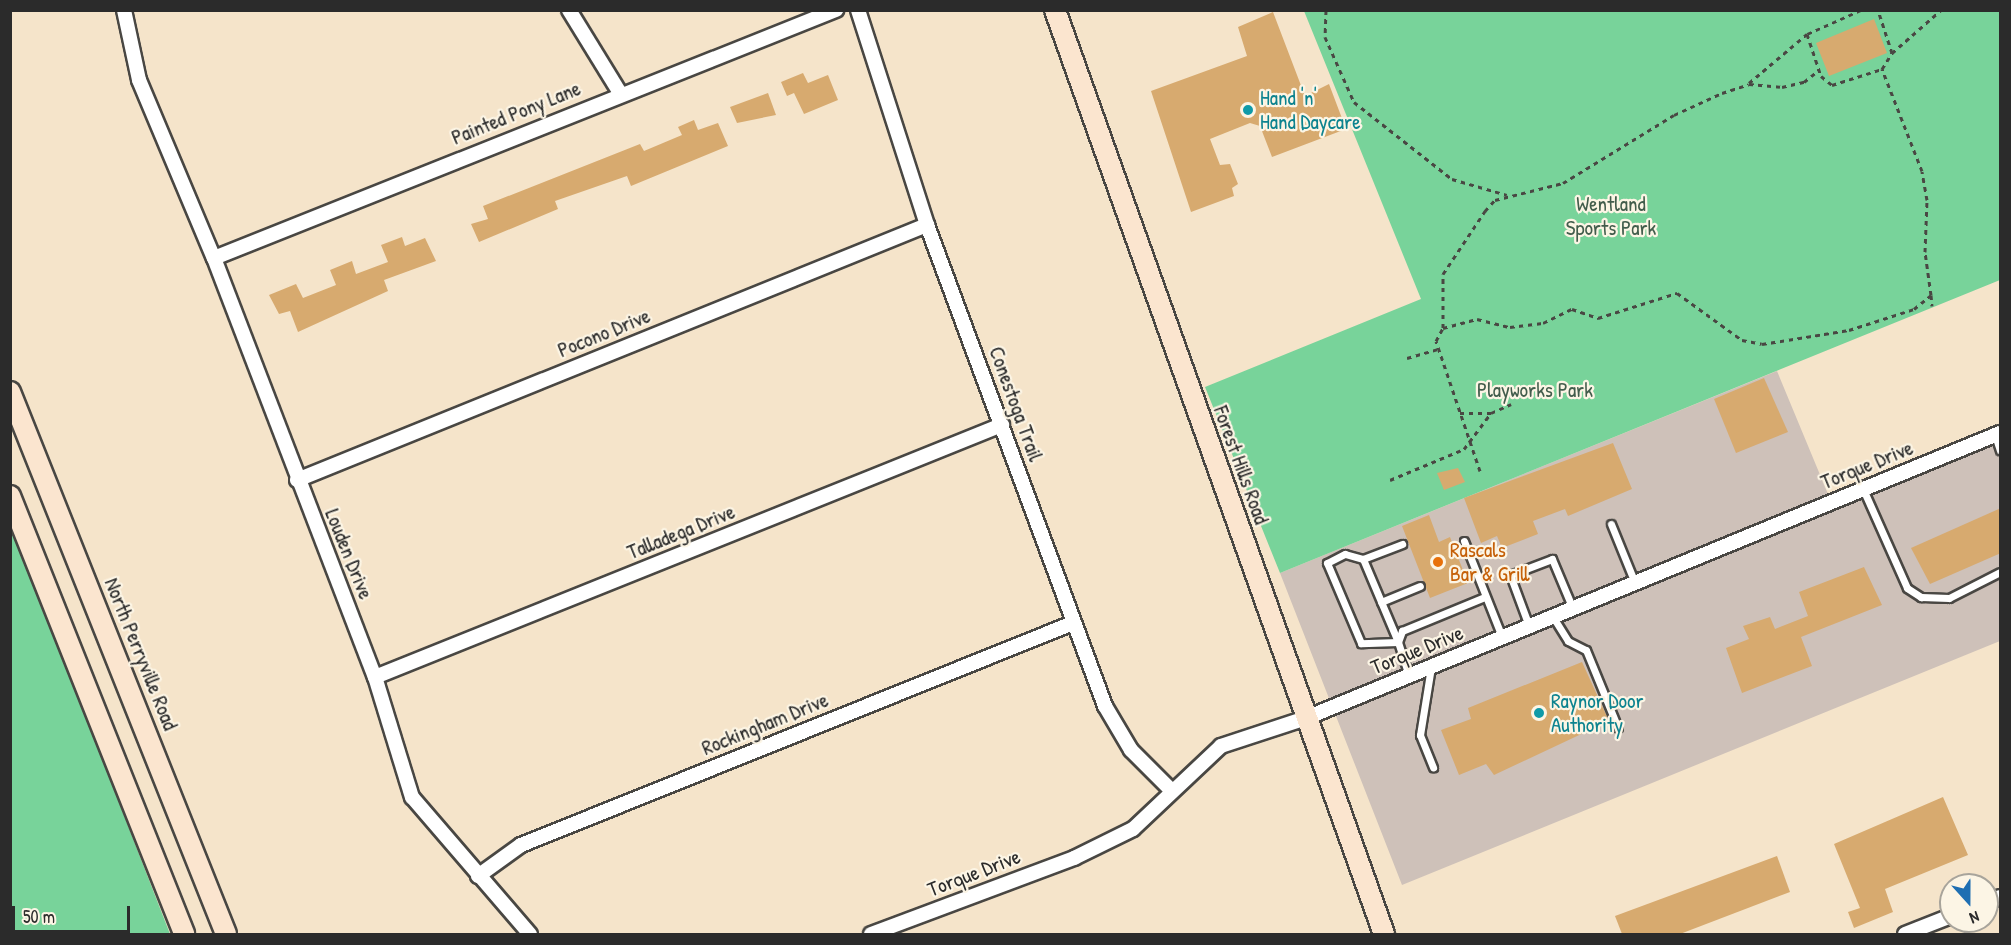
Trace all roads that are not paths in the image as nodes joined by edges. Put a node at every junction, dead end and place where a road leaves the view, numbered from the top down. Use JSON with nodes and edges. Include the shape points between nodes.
{"nodes":[{"id":1,"x":124,"y":10,"type":"edge"},
{"id":2,"x":569,"y":10,"type":"edge"},
{"id":3,"x":836,"y":10,"type":"edge"},
{"id":4,"x":858,"y":10,"type":"edge"},
{"id":5,"x":1054,"y":10,"type":"edge"},
{"id":6,"x":620,"y":93,"type":"junction"},
{"id":7,"x":927,"y":225,"type":"junction"},
{"id":8,"x":214,"y":258,"type":"junction"},
{"id":9,"x":10,"y":392,"type":"edge"},
{"id":10,"x":1002,"y":425,"type":"junction"},
{"id":11,"x":1998,"y":434,"type":"edge"},
{"id":12,"x":2001,"y":450,"type":"edge"},
{"id":13,"x":297,"y":480,"type":"junction"},
{"id":14,"x":1863,"y":489,"type":"junction"},
{"id":15,"x":10,"y":496,"type":"edge"},
{"id":16,"x":1611,"y":524,"type":"dead end"},
{"id":17,"x":1464,"y":541,"type":"dead end"},
{"id":18,"x":1402,"y":544,"type":"dead end"},
{"id":19,"x":1363,"y":559,"type":"junction"},
{"id":20,"x":2001,"y":572,"type":"edge"},
{"id":21,"x":1635,"y":583,"type":"junction"},
{"id":22,"x":1420,"y":586,"type":"dead end"},
{"id":23,"x":1485,"y":597,"type":"junction"},
{"id":24,"x":1381,"y":602,"type":"junction"},
{"id":25,"x":1573,"y":609,"type":"junction"},
{"id":26,"x":1553,"y":617,"type":"junction"},
{"id":27,"x":1073,"y":623,"type":"junction"},
{"id":28,"x":1529,"y":626,"type":"junction"},
{"id":29,"x":1502,"y":637,"type":"junction"},
{"id":30,"x":1398,"y":642,"type":"junction"},
{"id":31,"x":1431,"y":667,"type":"junction"},
{"id":32,"x":1409,"y":676,"type":"junction"},
{"id":33,"x":375,"y":677,"type":"junction"},
{"id":34,"x":1306,"y":718,"type":"junction"},
{"id":35,"x":1618,"y":728,"type":"dead end"},
{"id":36,"x":1433,"y":767,"type":"dead end"},
{"id":37,"x":1172,"y":791,"type":"junction"},
{"id":38,"x":478,"y":876,"type":"junction"},
{"id":39,"x":1939,"y":921,"type":"edge"},
{"id":40,"x":184,"y":934,"type":"edge"},
{"id":41,"x":226,"y":934,"type":"edge"},
{"id":42,"x":530,"y":934,"type":"edge"},
{"id":43,"x":871,"y":934,"type":"edge"},
{"id":44,"x":1384,"y":934,"type":"edge"},
{"id":45,"x":1905,"y":934,"type":"edge"}],
"edges":[{"from":1,"to":8,"type":"street","name":"Louden Drive","via":[[139,80]]},
{"from":2,"to":6,"type":"street"},
{"from":3,"to":6,"type":"street","name":"Painted Pony Lane"},
{"from":4,"to":7,"type":"street","name":"Conestoga Trail"},
{"from":5,"to":34,"type":"main road","name":"Forest Hills Road"},
{"from":6,"to":8,"type":"street","name":"Painted Pony Lane"},
{"from":7,"to":10,"type":"street","name":"Conestoga Trail"},
{"from":7,"to":13,"type":"street","name":"Pocono Drive"},
{"from":8,"to":13,"type":"street","name":"Louden Drive"},
{"from":9,"to":41,"type":"main road","name":"North Perryville Road"},
{"from":10,"to":27,"type":"street","name":"Conestoga Trail"},
{"from":10,"to":33,"type":"street","name":"Talladega Drive"},
{"from":11,"to":12,"type":"lane"},
{"from":11,"to":14,"type":"street","name":"Torque Drive"},
{"from":13,"to":33,"type":"street","name":"Louden Drive"},
{"from":14,"to":20,"type":"lane","via":[[1907,588],[1921,597],[1949,598]]},
{"from":14,"to":21,"type":"street","name":"Torque Drive"},
{"from":15,"to":40,"type":"main road"},
{"from":16,"to":21,"type":"lane"},
{"from":17,"to":23,"type":"lane"},
{"from":18,"to":19,"type":"lane"},
{"from":19,"to":24,"type":"lane"},
{"from":19,"to":30,"type":"lane","via":[[1345,554],[1327,563],[1361,643]]},
{"from":21,"to":25,"type":"street","name":"Torque Drive"},
{"from":22,"to":24,"type":"lane"},
{"from":23,"to":29,"type":"lane"},
{"from":23,"to":30,"type":"lane","via":[[1402,631]]},
{"from":24,"to":30,"type":"lane"},
{"from":25,"to":26,"type":"street","name":"Torque Drive"},
{"from":25,"to":28,"type":"lane","via":[[1552,559],[1510,575]]},
{"from":26,"to":28,"type":"street","name":"Torque Drive"},
{"from":26,"to":35,"type":"lane","via":[[1568,641],[1586,650]]},
{"from":27,"to":37,"type":"street","name":"Conestoga Trail","via":[[1121,732]]},
{"from":27,"to":38,"type":"street","name":"Rockingham Drive","via":[[521,845]]},
{"from":28,"to":29,"type":"street","name":"Torque Drive"},
{"from":29,"to":31,"type":"street","name":"Torque Drive"},
{"from":30,"to":32,"type":"lane"},
{"from":31,"to":32,"type":"street","name":"Torque Drive"},
{"from":31,"to":36,"type":"lane","via":[[1420,735]]},
{"from":32,"to":34,"type":"street","name":"Torque Drive"},
{"from":33,"to":38,"type":"street","name":"Louden Drive","via":[[412,797]]},
{"from":34,"to":37,"type":"street","name":"Torque Drive","via":[[1221,746]]},
{"from":34,"to":44,"type":"main road","name":"Forest Hills Road"},
{"from":37,"to":43,"type":"street","name":"Torque Drive","via":[[1132,829],[1074,858]]},
{"from":38,"to":42,"type":"street","name":"Louden Drive"},
{"from":39,"to":45,"type":"street"}]}
